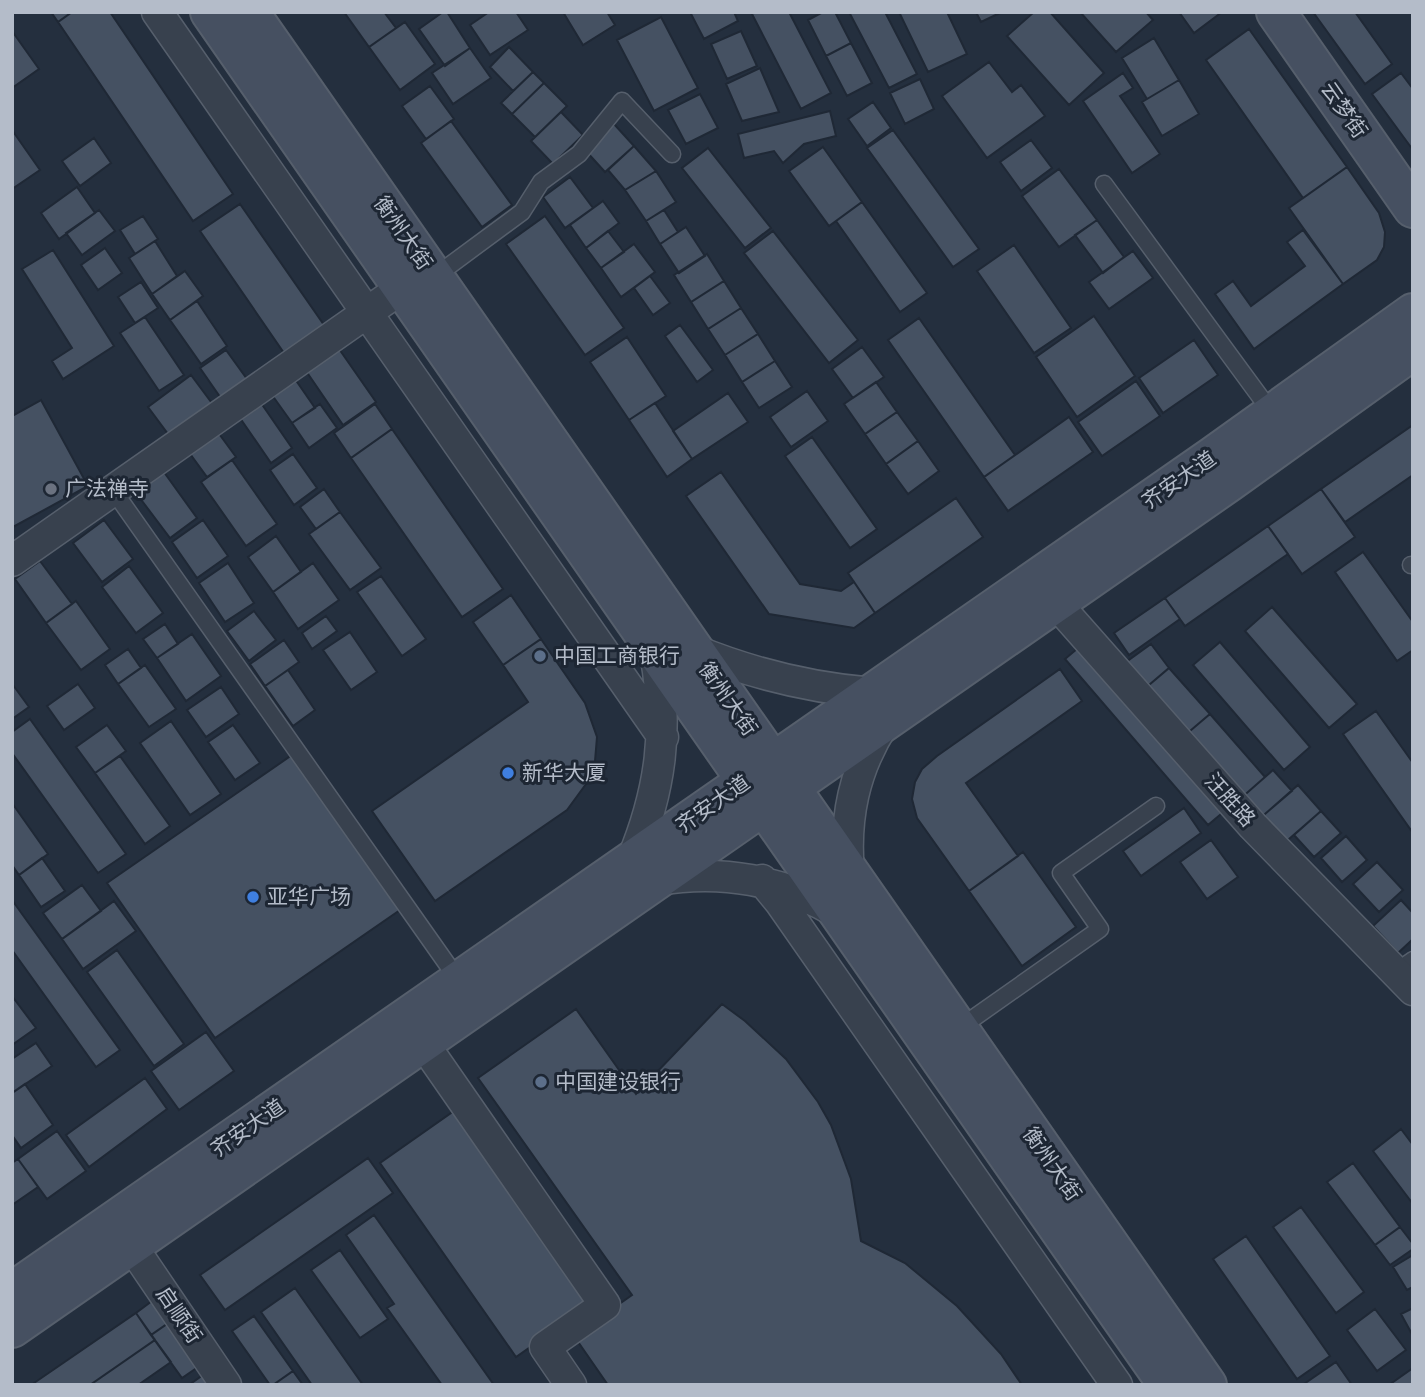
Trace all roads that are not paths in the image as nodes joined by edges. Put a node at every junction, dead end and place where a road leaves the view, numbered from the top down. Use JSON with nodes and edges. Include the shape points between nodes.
{"nodes":[{"id":1,"x":157,"y":12,"type":"edge"},
{"id":2,"x":210,"y":12,"type":"edge"},
{"id":3,"x":249,"y":12,"type":"edge"},
{"id":4,"x":1276,"y":12,"type":"edge"},
{"id":5,"x":672,"y":154,"type":"dead end"},
{"id":6,"x":1104,"y":184,"type":"dead end"},
{"id":7,"x":1413,"y":208,"type":"edge"},
{"id":8,"x":418,"y":282,"type":"junction"},
{"id":9,"x":367,"y":312,"type":"junction"},
{"id":10,"x":1413,"y":313,"type":"edge"},
{"id":11,"x":1413,"y":351,"type":"edge"},
{"id":12,"x":1272,"y":413,"type":"junction"},
{"id":13,"x":113,"y":489,"type":"junction"},
{"id":14,"x":12,"y":561,"type":"edge"},
{"id":15,"x":1055,"y":602,"type":"junction"},
{"id":16,"x":654,"y":649,"type":"junction"},
{"id":17,"x":694,"y":650,"type":"junction"},
{"id":18,"x":880,"y":706,"type":"junction"},
{"id":19,"x":663,"y":737,"type":"junction"},
{"id":20,"x":768,"y":784,"type":"junction"},
{"id":21,"x":1156,"y":806,"type":"dead end"},
{"id":22,"x":645,"y":870,"type":"junction"},
{"id":23,"x":849,"y":873,"type":"junction"},
{"id":24,"x":762,"y":880,"type":"junction"},
{"id":25,"x":838,"y":913,"type":"junction"},
{"id":26,"x":1407,"y":974,"type":"edge"},
{"id":27,"x":459,"y":981,"type":"junction"},
{"id":28,"x":958,"y":1029,"type":"junction"},
{"id":29,"x":423,"y":1042,"type":"junction"},
{"id":30,"x":131,"y":1245,"type":"junction"},
{"id":31,"x":12,"y":1292,"type":"edge"},
{"id":32,"x":12,"y":1328,"type":"edge"},
{"id":33,"x":226,"y":1385,"type":"edge"},
{"id":34,"x":571,"y":1385,"type":"edge"},
{"id":35,"x":1117,"y":1385,"type":"edge"},
{"id":36,"x":1168,"y":1385,"type":"edge"},
{"id":37,"x":1207,"y":1385,"type":"edge"}],
"edges":[{"from":1,"to":9,"type":"street"},
{"from":2,"to":8,"type":"main road","name":"衡州大街"},
{"from":3,"to":8,"type":"main road","name":"衡州大街"},
{"from":4,"to":7,"type":"main road","name":"云梦街"},
{"from":5,"to":8,"type":"lane","via":[[622,101],[579,154],[541,182],[522,212]]},
{"from":6,"to":12,"type":"lane"},
{"from":8,"to":9,"type":"street"},
{"from":8,"to":16,"type":"main road","name":"衡州大街"},
{"from":8,"to":17,"type":"main road","name":"衡州大街"},
{"from":9,"to":13,"type":"street"},
{"from":9,"to":19,"type":"street"},
{"from":10,"to":12,"type":"main road","name":"齐安大道"},
{"from":11,"to":15,"type":"main road","name":"齐安大道"},
{"from":12,"to":18,"type":"main road","name":"齐安大道"},
{"from":13,"to":14,"type":"street"},
{"from":13,"to":27,"type":"lane"},
{"from":15,"to":18,"type":"main road","name":"齐安大道"},
{"from":15,"to":26,"type":"street","name":"汪胜路","via":[[1253,826]]},
{"from":16,"to":19,"type":"street"},
{"from":16,"to":20,"type":"main road","name":"衡州大街"},
{"from":17,"to":18,"type":"street","via":[[776,679]]},
{"from":17,"to":20,"type":"main road","name":"衡州大街"},
{"from":18,"to":20,"type":"main road","name":"齐安大道"},
{"from":18,"to":23,"type":"street","via":[[873,740],[854,786],[847,829]]},
{"from":19,"to":22,"type":"street"},
{"from":20,"to":22,"type":"main road","name":"齐安大道"},
{"from":20,"to":23,"type":"main road","name":"衡州大街"},
{"from":20,"to":25,"type":"main road","name":"衡州大街"},
{"from":21,"to":28,"type":"lane","via":[[1061,873],[1100,929]]},
{"from":22,"to":24,"type":"street"},
{"from":22,"to":27,"type":"main road","name":"齐安大道"},
{"from":22,"to":29,"type":"main road","name":"齐安大道"},
{"from":23,"to":28,"type":"main road","name":"衡州大街"},
{"from":24,"to":25,"type":"street"},
{"from":24,"to":35,"type":"street"},
{"from":25,"to":36,"type":"main road","name":"衡州大街"},
{"from":27,"to":31,"type":"main road","name":"齐安大道"},
{"from":28,"to":37,"type":"main road","name":"衡州大街"},
{"from":29,"to":30,"type":"main road","name":"齐安大道"},
{"from":29,"to":34,"type":"street","via":[[605,1305],[545,1347]]},
{"from":30,"to":32,"type":"main road","name":"齐安大道"},
{"from":30,"to":33,"type":"street","name":"启顺街"}]}
